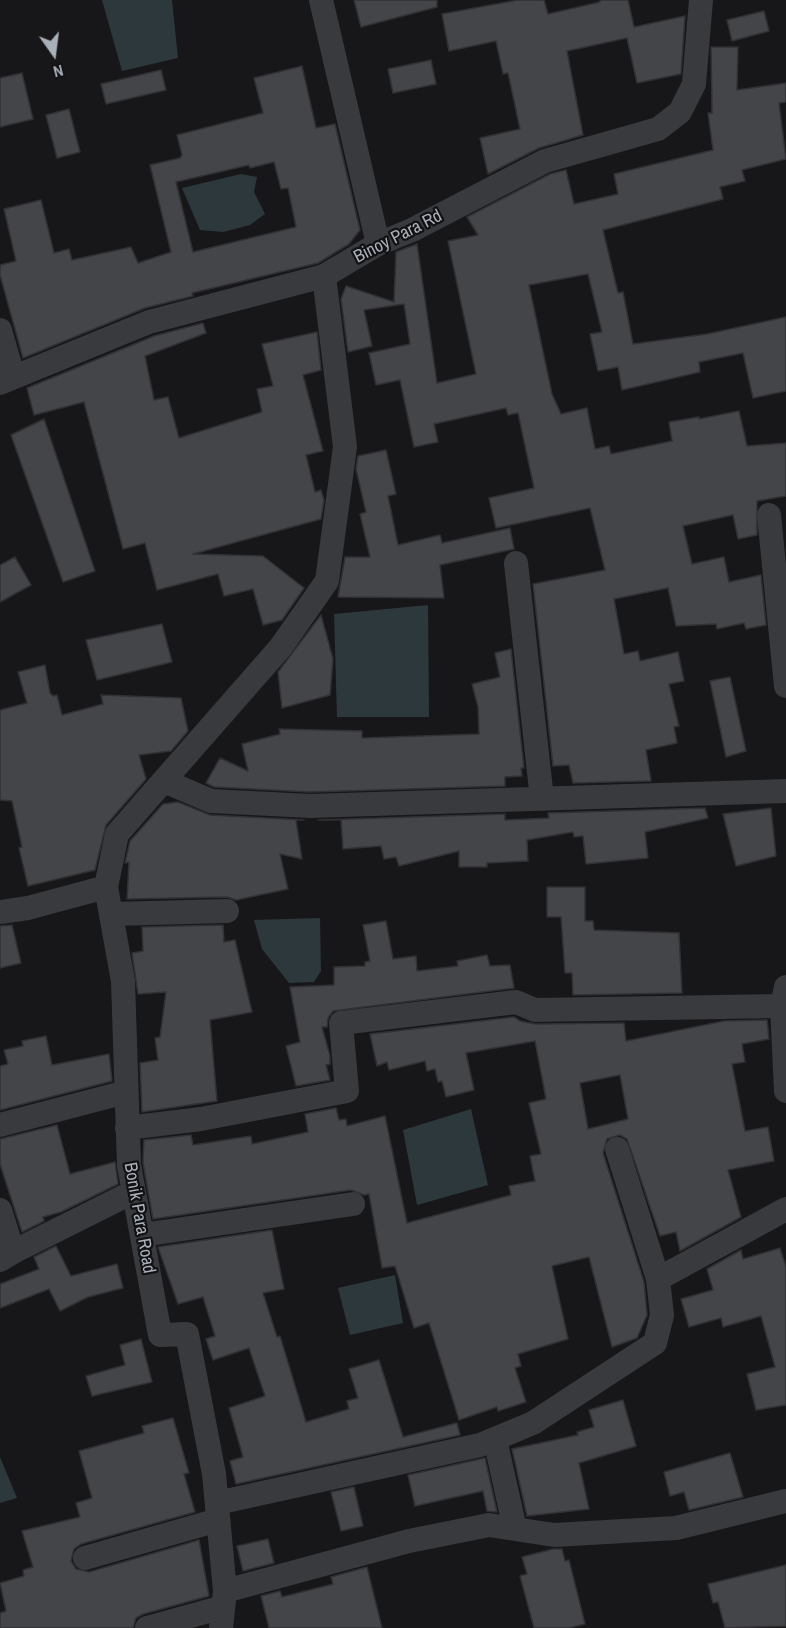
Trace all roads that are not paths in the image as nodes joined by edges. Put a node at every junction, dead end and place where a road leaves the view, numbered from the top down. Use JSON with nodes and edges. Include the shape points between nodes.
{"nodes":[{"id":1,"x":321,"y":0,"type":"edge"},
{"id":2,"x":701,"y":0,"type":"edge"},
{"id":3,"x":378,"y":244,"type":"junction"},
{"id":4,"x":324,"y":276,"type":"junction"},
{"id":5,"x":0,"y":330,"type":"edge"},
{"id":6,"x":7,"y":379,"type":"edge"},
{"id":7,"x":769,"y":514,"type":"dead end"},
{"id":8,"x":516,"y":563,"type":"dead end"},
{"id":9,"x":786,"y":686,"type":"edge"},
{"id":10,"x":164,"y":781,"type":"junction"},
{"id":11,"x":786,"y":791,"type":"edge"},
{"id":12,"x":542,"y":800,"type":"junction"},
{"id":13,"x":106,"y":887,"type":"junction"},
{"id":14,"x":227,"y":911,"type":"dead end"},
{"id":15,"x":0,"y":912,"type":"edge"},
{"id":16,"x":111,"y":914,"type":"junction"},
{"id":17,"x":784,"y":997,"type":"edge"},
{"id":18,"x":786,"y":1091,"type":"edge"},
{"id":19,"x":126,"y":1092,"type":"junction"},
{"id":20,"x":0,"y":1125,"type":"edge"},
{"id":21,"x":127,"y":1128,"type":"junction"},
{"id":22,"x":617,"y":1149,"type":"dead end"},
{"id":23,"x":133,"y":1192,"type":"junction"},
{"id":24,"x":354,"y":1204,"type":"dead end"},
{"id":25,"x":786,"y":1209,"type":"edge"},
{"id":26,"x":0,"y":1210,"type":"edge"},
{"id":27,"x":142,"y":1235,"type":"junction"},
{"id":28,"x":7,"y":1256,"type":"edge"},
{"id":29,"x":658,"y":1279,"type":"junction"},
{"id":30,"x":495,"y":1438,"type":"junction"},
{"id":31,"x":786,"y":1501,"type":"edge"},
{"id":32,"x":218,"y":1511,"type":"junction"},
{"id":33,"x":515,"y":1529,"type":"junction"},
{"id":34,"x":86,"y":1558,"type":"dead end"},
{"id":35,"x":223,"y":1608,"type":"edge"},
{"id":36,"x":147,"y":1628,"type":"edge"}],
"edges":[{"from":1,"to":3,"type":"street"},
{"from":2,"to":3,"type":"street","name":"Binoy Para Rd","via":[[694,84],[680,112],[658,129],[545,161]]},
{"from":3,"to":4,"type":"street","name":"Binoy Para Rd"},
{"from":4,"to":6,"type":"street","name":"Binoy Para Rd","via":[[149,322]]},
{"from":4,"to":10,"type":"street","via":[[345,447],[327,581],[280,648]]},
{"from":5,"to":6,"type":"street"},
{"from":7,"to":9,"type":"street"},
{"from":8,"to":12,"type":"street"},
{"from":10,"to":12,"type":"street","via":[[211,801],[310,807]]},
{"from":10,"to":13,"type":"street","via":[[117,834]]},
{"from":11,"to":12,"type":"street"},
{"from":13,"to":15,"type":"street"},
{"from":13,"to":16,"type":"street","name":"Bonik Para Road"},
{"from":14,"to":16,"type":"street"},
{"from":16,"to":19,"type":"street","name":"Bonik Para Road","via":[[123,981]]},
{"from":17,"to":18,"type":"street"},
{"from":17,"to":21,"type":"street","via":[[535,1010],[516,1002],[341,1023],[346,1091],[201,1119]]},
{"from":19,"to":20,"type":"street"},
{"from":19,"to":21,"type":"street","name":"Bonik Para Road"},
{"from":21,"to":23,"type":"street","name":"Bonik Para Road"},
{"from":22,"to":29,"type":"street"},
{"from":23,"to":27,"type":"street","name":"Bonik Para Road"},
{"from":23,"to":28,"type":"street"},
{"from":24,"to":27,"type":"street"},
{"from":25,"to":29,"type":"street"},
{"from":26,"to":28,"type":"street"},
{"from":27,"to":32,"type":"street","name":"Bonik Para Road","via":[[160,1335],[187,1334]]},
{"from":29,"to":30,"type":"street","via":[[662,1315],[655,1343],[533,1423]]},
{"from":30,"to":32,"type":"street"},
{"from":30,"to":33,"type":"street"},
{"from":31,"to":33,"type":"street","via":[[676,1528],[554,1535]]},
{"from":32,"to":34,"type":"street"},
{"from":32,"to":35,"type":"street","name":"Bonik Para Road"},
{"from":33,"to":35,"type":"street","via":[[489,1525],[409,1541]]},
{"from":35,"to":36,"type":"street"}]}
